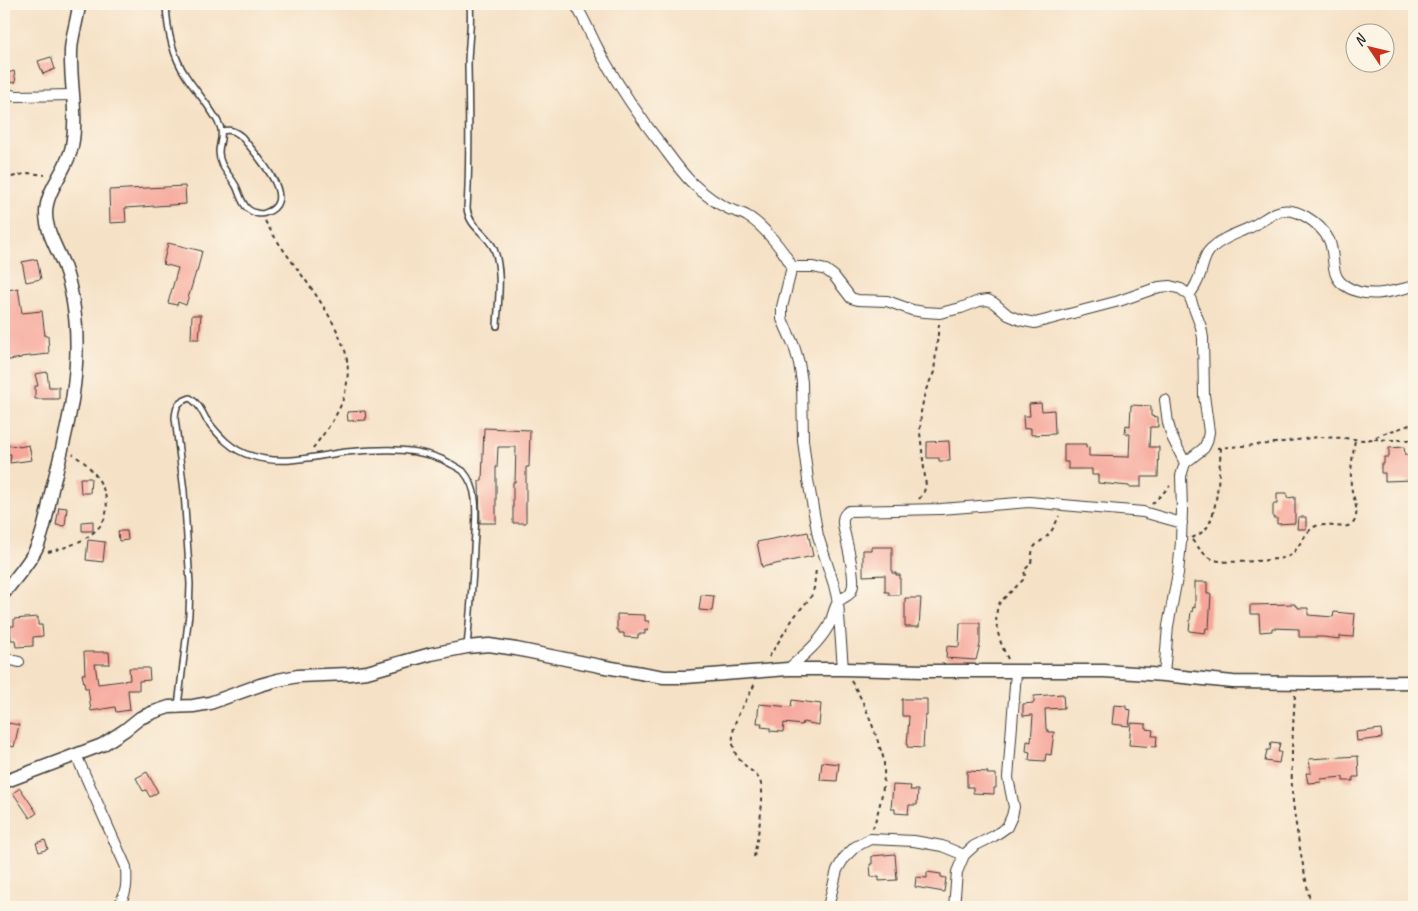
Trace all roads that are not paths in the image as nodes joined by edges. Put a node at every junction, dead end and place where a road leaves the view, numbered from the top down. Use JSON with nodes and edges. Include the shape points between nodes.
{"nodes":[{"id":1,"x":79,"y":4,"type":"edge"},
{"id":2,"x":166,"y":4,"type":"edge"},
{"id":3,"x":470,"y":4,"type":"edge"},
{"id":4,"x":575,"y":4,"type":"edge"},
{"id":5,"x":4,"y":94,"type":"edge"},
{"id":6,"x":74,"y":95,"type":"junction"},
{"id":7,"x":222,"y":131,"type":"junction"},
{"id":8,"x":792,"y":267,"type":"junction"},
{"id":9,"x":1414,"y":286,"type":"edge"},
{"id":10,"x":1189,"y":295,"type":"junction"},
{"id":11,"x":497,"y":326,"type":"dead end"},
{"id":12,"x":1165,"y":400,"type":"dead end"},
{"id":13,"x":1183,"y":467,"type":"junction"},
{"id":14,"x":1182,"y":523,"type":"junction"},
{"id":15,"x":4,"y":593,"type":"edge"},
{"id":16,"x":838,"y":602,"type":"junction"},
{"id":17,"x":466,"y":647,"type":"junction"},
{"id":18,"x":4,"y":658,"type":"edge"},
{"id":19,"x":19,"y":662,"type":"dead end"},
{"id":20,"x":788,"y":669,"type":"junction"},
{"id":21,"x":843,"y":669,"type":"junction"},
{"id":22,"x":1016,"y":672,"type":"junction"},
{"id":23,"x":1164,"y":675,"type":"junction"},
{"id":24,"x":1414,"y":682,"type":"edge"},
{"id":25,"x":178,"y":706,"type":"junction"},
{"id":26,"x":76,"y":755,"type":"junction"},
{"id":27,"x":4,"y":782,"type":"edge"},
{"id":28,"x":964,"y":855,"type":"junction"},
{"id":29,"x":118,"y":907,"type":"edge"},
{"id":30,"x":828,"y":907,"type":"edge"},
{"id":31,"x":954,"y":907,"type":"edge"}],
"edges":[{"from":1,"to":6,"type":"street","via":[[71,49]]},
{"from":2,"to":7,"type":"lane","via":[[167,23],[182,70]]},
{"from":3,"to":11,"type":"lane","via":[[467,208],[468,218],[494,250],[498,268]]},
{"from":4,"to":8,"type":"street","via":[[621,89],[674,162],[710,198],[757,223],[789,259]]},
{"from":5,"to":6,"type":"street"},
{"from":6,"to":15,"type":"street","via":[[72,149],[46,209],[46,225],[64,266],[73,302],[78,338],[75,386],[42,533],[33,554]]},
{"from":7,"to":7,"type":"lane","via":[[221,162],[243,203],[254,213],[270,212],[277,206],[280,195],[276,182],[242,137],[235,131]]},
{"from":8,"to":10,"type":"street","via":[[826,270],[840,283],[844,292],[858,300],[888,301],[924,312],[940,312],[988,300],[1008,315],[1035,322],[1119,301],[1159,287],[1170,286]]},
{"from":8,"to":16,"type":"street","via":[[782,319],[799,363],[809,488],[818,536]]},
{"from":9,"to":10,"type":"street","via":[[1367,294],[1342,284],[1334,271],[1330,241],[1323,230],[1298,213],[1286,210],[1276,212],[1211,248]]},
{"from":10,"to":13,"type":"street","via":[[1203,338],[1204,395],[1209,432],[1204,448]]},
{"from":12,"to":13,"type":"street","via":[[1168,423]]},
{"from":13,"to":14,"type":"street","via":[[1180,476]]},
{"from":14,"to":16,"type":"street","via":[[1142,512],[1029,502],[941,509],[849,511],[843,525],[853,587],[849,595]]},
{"from":14,"to":23,"type":"street"},
{"from":16,"to":20,"type":"street","via":[[821,638]]},
{"from":16,"to":21,"type":"street"},
{"from":17,"to":20,"type":"street","via":[[489,645],[664,676]]},
{"from":17,"to":25,"type":"street","via":[[366,672],[278,680],[210,703]]},
{"from":17,"to":25,"type":"lane","via":[[475,498],[462,470],[425,453],[403,451],[369,450],[273,461],[250,456],[231,447],[210,424],[197,402],[190,398],[176,407],[175,418],[190,584]]},
{"from":18,"to":19,"type":"street"},
{"from":20,"to":21,"type":"street"},
{"from":21,"to":22,"type":"street"},
{"from":22,"to":23,"type":"street","via":[[1104,671]]},
{"from":22,"to":28,"type":"street","via":[[1008,778],[1014,807],[1012,816],[1007,827]]},
{"from":23,"to":24,"type":"street","via":[[1234,682]]},
{"from":25,"to":26,"type":"street","via":[[140,718],[102,745]]},
{"from":26,"to":27,"type":"street"},
{"from":26,"to":29,"type":"street","via":[[126,867],[127,883]]},
{"from":28,"to":30,"type":"street","via":[[942,846],[914,841],[870,839],[854,847],[844,858],[837,870]]},
{"from":28,"to":31,"type":"street","via":[[957,872]]}]}
